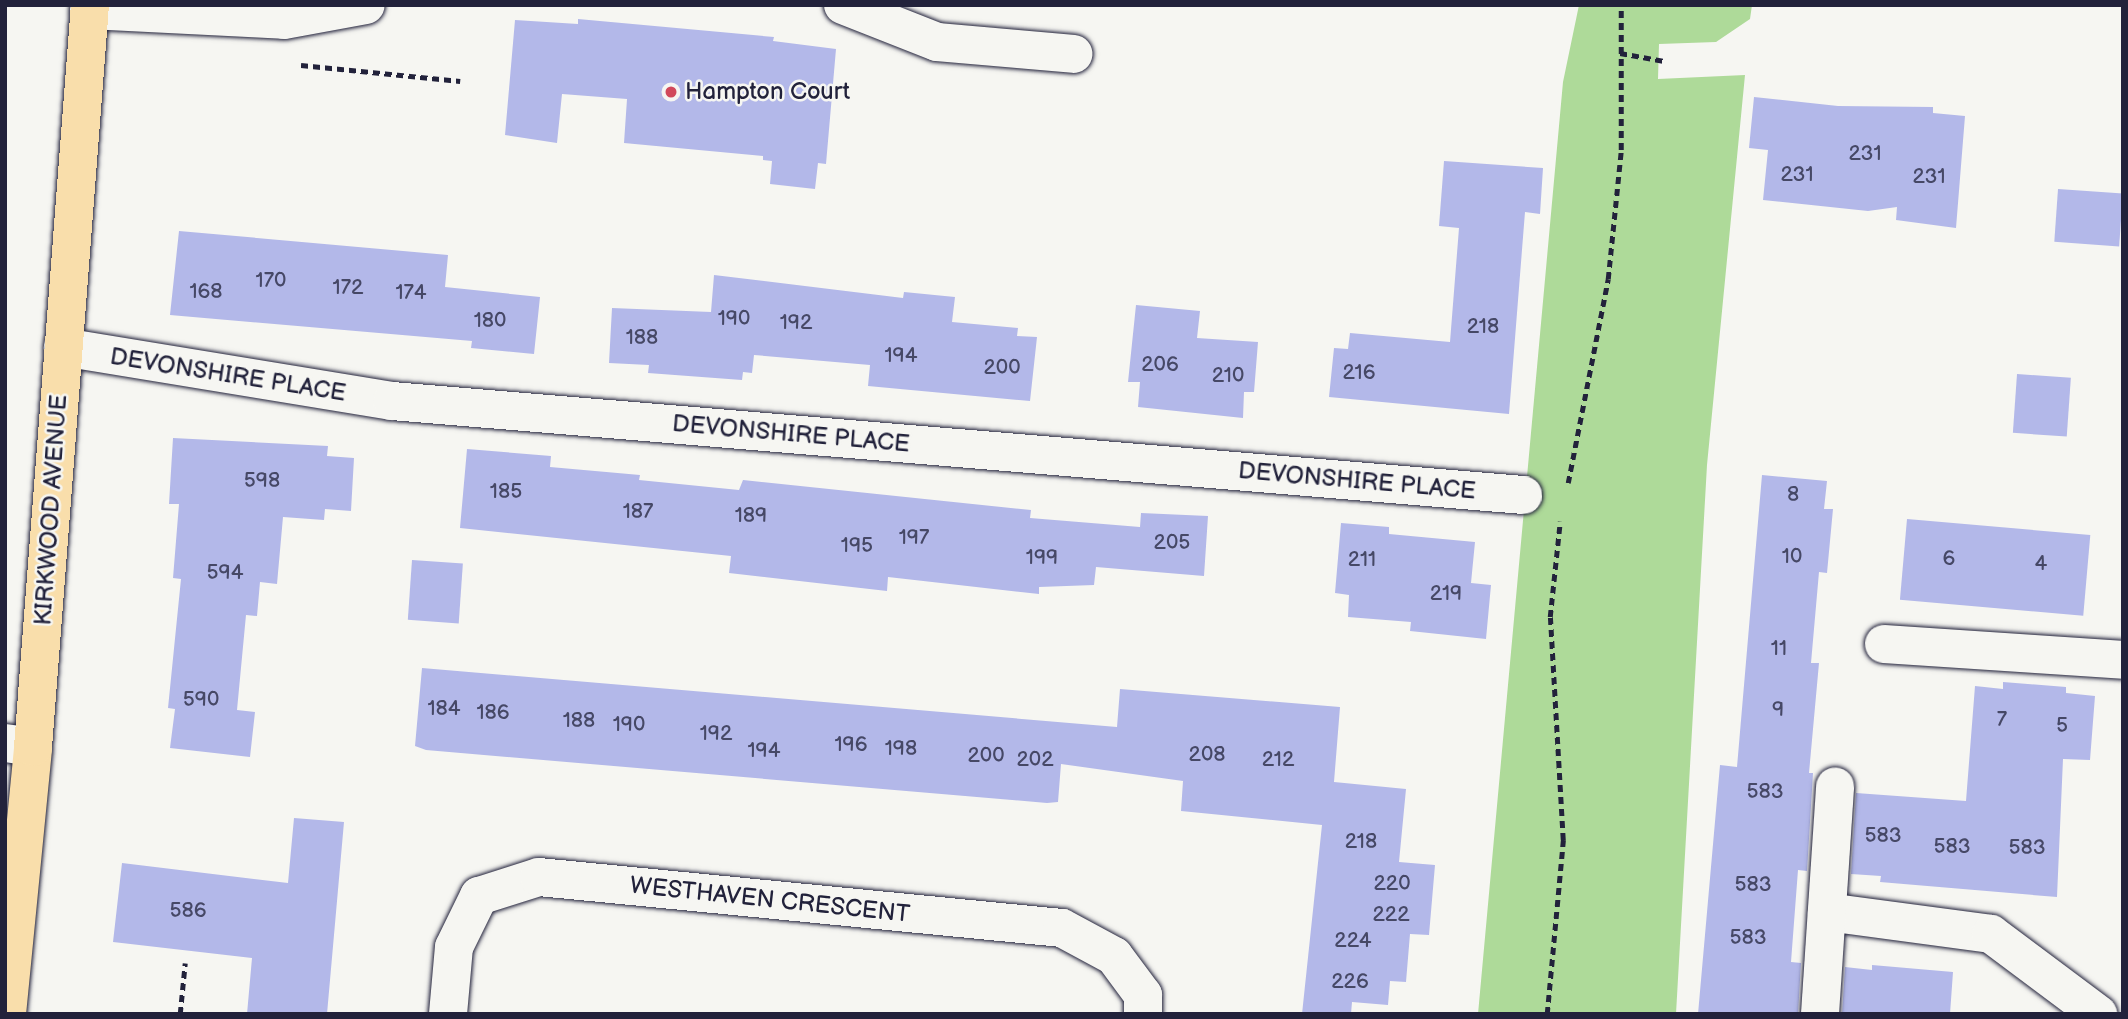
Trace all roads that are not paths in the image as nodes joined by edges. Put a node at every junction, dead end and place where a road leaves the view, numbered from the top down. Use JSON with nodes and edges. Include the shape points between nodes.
{"nodes":[{"id":1,"x":366,"y":5,"type":"edge"},
{"id":2,"x":843,"y":5,"type":"edge"},
{"id":3,"x":89,"y":7,"type":"edge"},
{"id":4,"x":1073,"y":54,"type":"dead end"},
{"id":5,"x":63,"y":347,"type":"junction"},
{"id":6,"x":1523,"y":495,"type":"dead end"},
{"id":7,"x":1884,"y":643,"type":"dead end"},
{"id":8,"x":2123,"y":660,"type":"edge"},
{"id":9,"x":19,"y":745,"type":"edge"},
{"id":10,"x":1835,"y":786,"type":"dead end"},
{"id":11,"x":1826,"y":912,"type":"junction"},
{"id":12,"x":7,"y":1014,"type":"edge"},
{"id":13,"x":448,"y":1014,"type":"edge"},
{"id":14,"x":1143,"y":1014,"type":"edge"},
{"id":15,"x":1820,"y":1014,"type":"edge"},
{"id":16,"x":2098,"y":1014,"type":"edge"}],
"edges":[{"from":1,"to":3,"type":"street","via":[[284,20]]},
{"from":2,"to":4,"type":"street","via":[[937,42]]},
{"from":3,"to":5,"type":"main road","name":"KIRKWOOD AVENUE"},
{"from":5,"to":6,"type":"street","name":"DEVONSHIRE PLACE","via":[[392,401]]},
{"from":5,"to":9,"type":"main road","name":"KIRKWOOD AVENUE"},
{"from":7,"to":8,"type":"street"},
{"from":9,"to":12,"type":"main road","name":"KIRKWOOD AVENUE"},
{"from":10,"to":11,"type":"street"},
{"from":11,"to":15,"type":"street"},
{"from":11,"to":16,"type":"street","via":[[1991,933]]},
{"from":13,"to":14,"type":"street","name":"WESTHAVEN CRESCENT","via":[[454,947],[479,896],[539,877],[1062,928],[1114,956],[1143,995]]}]}
